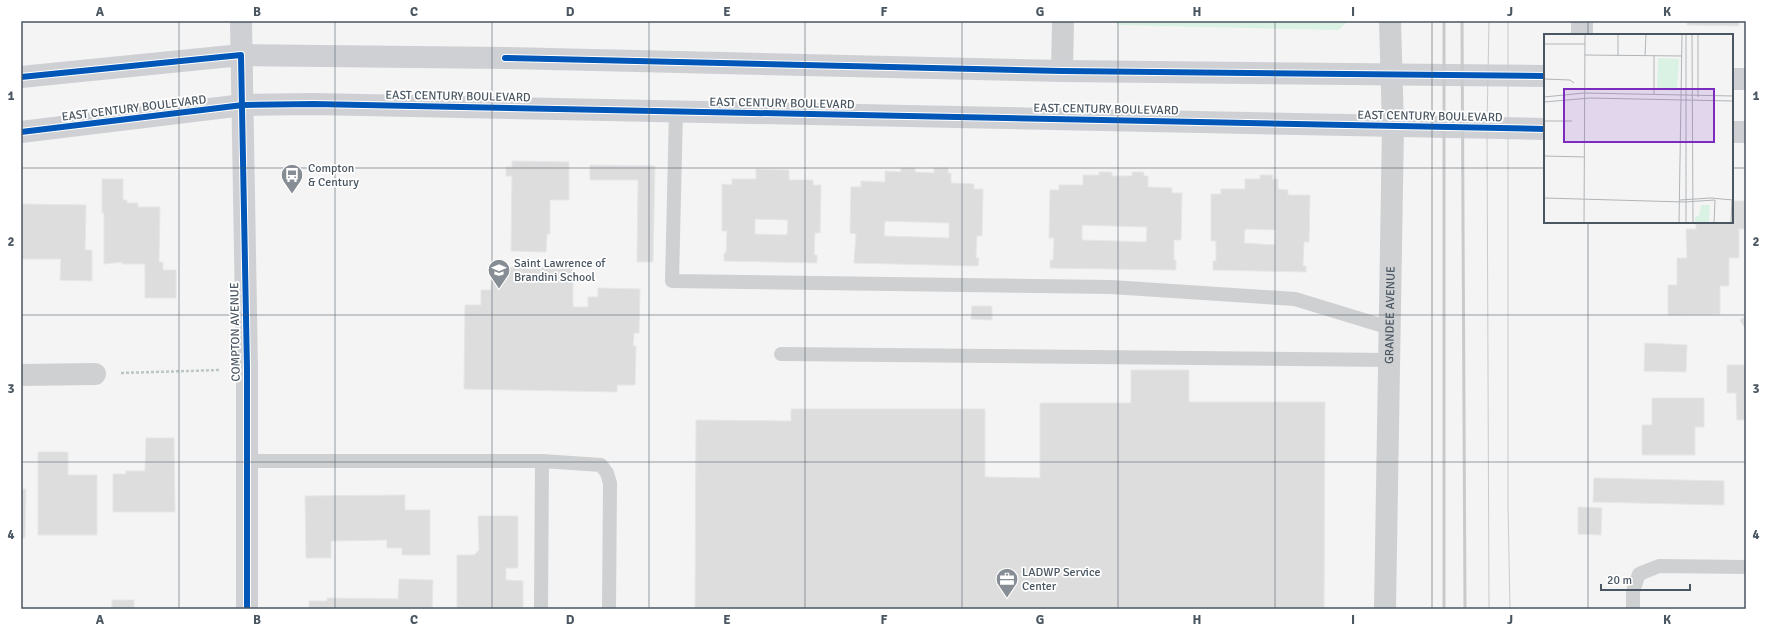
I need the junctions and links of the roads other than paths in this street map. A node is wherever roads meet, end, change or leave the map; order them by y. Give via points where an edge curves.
1 (241, 21) edge
2 (1063, 21) edge
3 (1390, 21) edge
4 (1582, 21) edge
5 (1582, 34) edge
6 (241, 55) junction
7 (1062, 71) junction
8 (1391, 75) junction
9 (1544, 76) edge
10 (21, 77) edge
11 (1733, 79) edge
12 (1746, 79) edge
13 (243, 105) junction
14 (676, 111) junction
15 (1393, 126) junction
16 (1544, 129) edge
17 (21, 132) edge
18 (1733, 132) edge
19 (1746, 132) edge
20 (1390, 328) junction
21 (781, 354) dead end
22 (1389, 360) junction
23 (95, 374) road end
24 (21, 375) edge
25 (247, 461) junction
26 (542, 462) junction
27 (1746, 567) edge
28 (247, 609) edge
29 (541, 609) edge
30 (609, 609) edge
31 (1385, 609) edge
32 (1633, 609) edge

1 - 6 main road, COMPTON AVENUE
2 - 7 street
3 - 8 street, GRANDEE AVENUE
4 - 5 main road
6 - 7 main road via 505,58
6 - 10 main road
6 - 13 main road, COMPTON AVENUE
7 - 8 main road
8 - 9 main road
8 - 15 street, GRANDEE AVENUE
11 - 12 main road
13 - 14 main road, EAST CENTURY BOULEVARD
13 - 17 main road, EAST CENTURY BOULEVARD
13 - 25 main road, COMPTON AVENUE
14 - 15 main road, EAST CENTURY BOULEVARD
14 - 20 lane via 672,281 1157,290 1295,300
15 - 16 main road, EAST CENTURY BOULEVARD
15 - 20 street, GRANDEE AVENUE
18 - 19 main road
20 - 22 street, GRANDEE AVENUE
21 - 22 lane
22 - 31 street, GRANDEE AVENUE
23 - 24 street
25 - 26 lane
25 - 28 main road, COMPTON AVENUE
26 - 29 lane
26 - 30 lane via 602,465 607,473 610,483
27 - 32 lane via 1659,566 1639,574 1633,591

